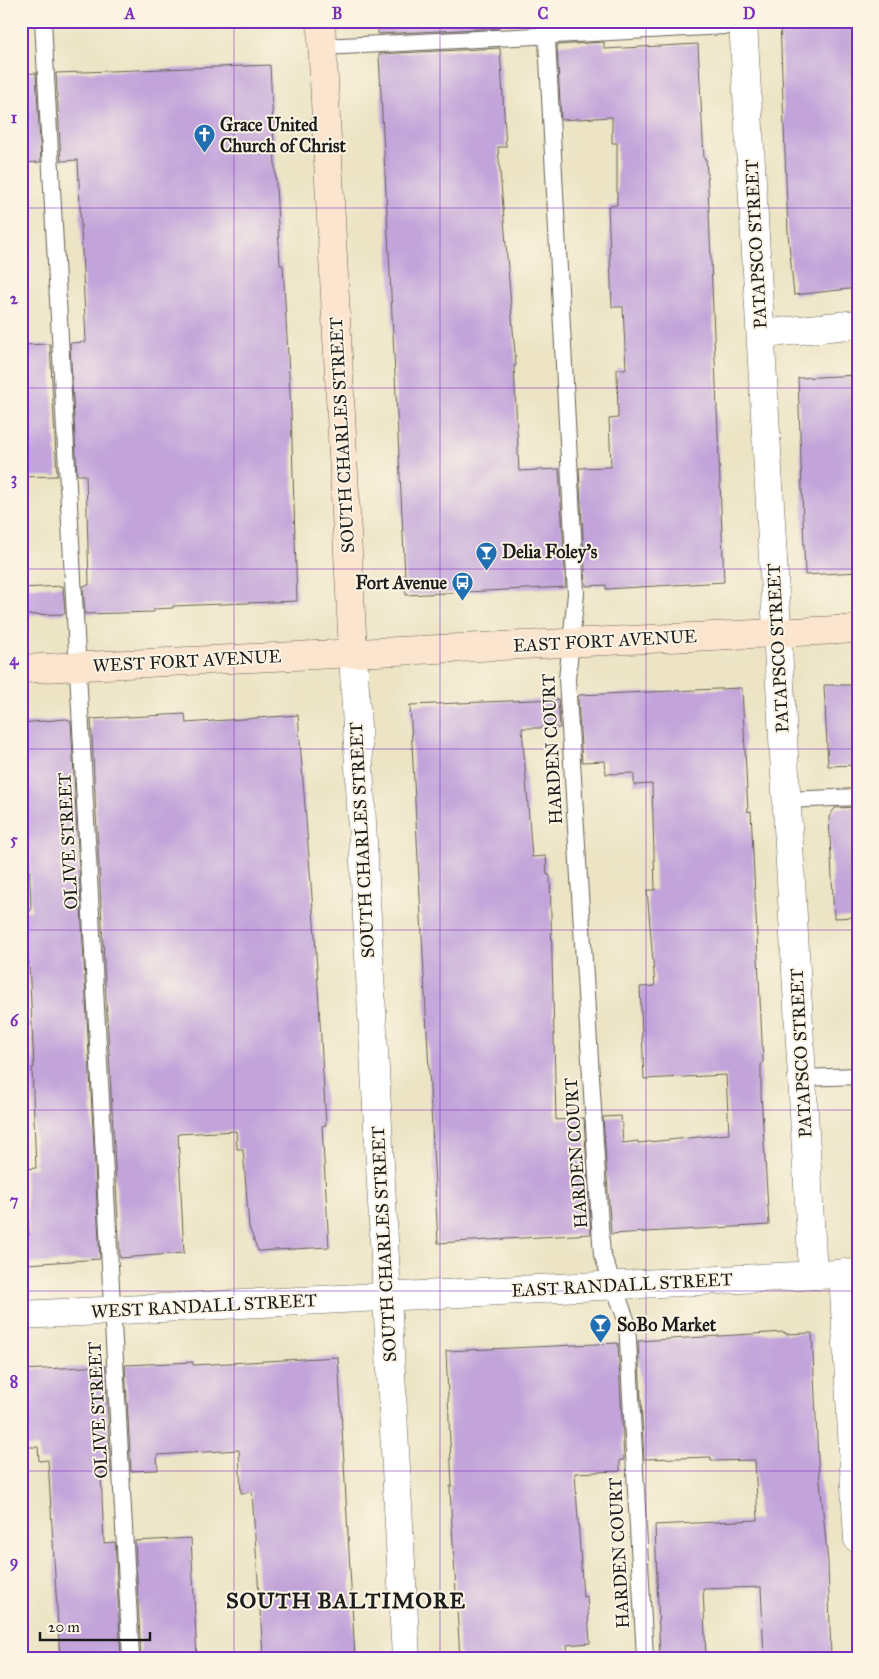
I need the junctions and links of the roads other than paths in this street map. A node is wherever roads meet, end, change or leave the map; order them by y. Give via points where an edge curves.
1 (43, 21) edge
2 (743, 23) edge
3 (546, 29) edge
4 (322, 34) edge
5 (858, 324) edge
6 (761, 334) junction
7 (858, 629) edge
8 (777, 633) junction
9 (571, 642) junction
10 (352, 652) junction
11 (79, 666) junction
12 (21, 670) edge
13 (858, 797) edge
14 (787, 800) junction
15 (858, 1076) edge
16 (802, 1078) junction
17 (851, 1273) edge
18 (813, 1275) junction
19 (614, 1285) junction
20 (387, 1296) junction
21 (113, 1311) junction
22 (21, 1315) edge
23 (858, 1539) edge
24 (131, 1658) edge
25 (406, 1658) edge
26 (645, 1658) edge

1 - 11 lane, OLIVE STREET
2 - 3 lane
2 - 6 street, PATAPSCO STREET
3 - 4 lane
3 - 9 lane, HARDEN COURT via 576,594
4 - 10 street, SOUTH CHARLES STREET
5 - 6 street
6 - 8 street, PATAPSCO STREET
7 - 8 street, EAST FORT AVENUE
8 - 9 street, EAST FORT AVENUE
8 - 14 street, PATAPSCO STREET
9 - 10 street, EAST FORT AVENUE
9 - 19 lane, HARDEN COURT via 566,679 601,1242 602,1254
10 - 11 street, WEST FORT AVENUE
10 - 20 street, SOUTH CHARLES STREET
11 - 12 street, WEST FORT AVENUE
11 - 21 lane, OLIVE STREET
13 - 14 lane
14 - 16 street, PATAPSCO STREET
15 - 16 lane
16 - 18 street, PATAPSCO STREET
17 - 18 street, EAST RANDALL STREET
17 - 23 street
18 - 19 street, EAST RANDALL STREET
19 - 20 street, EAST RANDALL STREET
19 - 26 lane, HARDEN COURT via 627,1322
20 - 21 street, WEST RANDALL STREET
20 - 25 street, SOUTH CHARLES STREET
21 - 22 street, WEST RANDALL STREET
21 - 24 lane, OLIVE STREET

